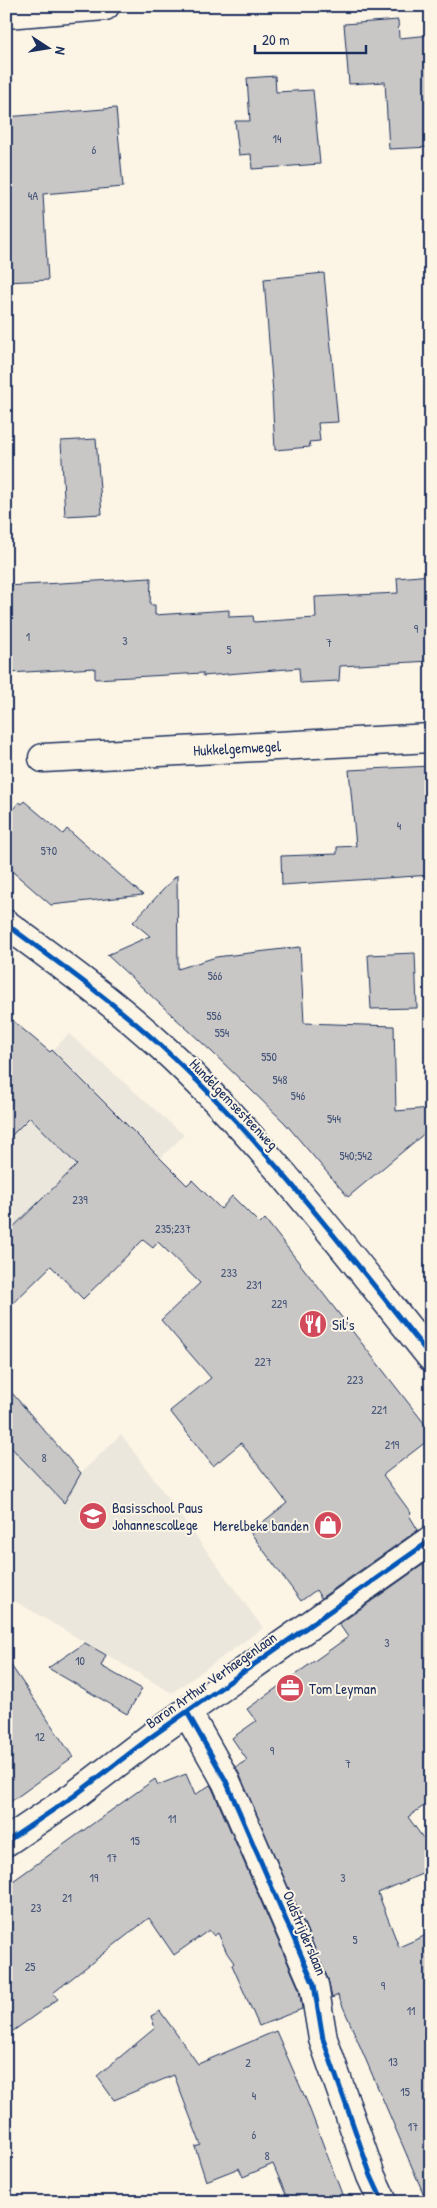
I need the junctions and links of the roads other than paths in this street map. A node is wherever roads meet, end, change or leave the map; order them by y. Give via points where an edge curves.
1 (105, 6) edge
2 (6, 14) edge
3 (431, 738) edge
4 (43, 758) dead end
5 (6, 924) edge
6 (431, 1357) edge
7 (431, 1540) edge
8 (187, 1712) junction
9 (6, 1842) edge
10 (383, 2202) edge

1 - 2 street
3 - 4 street, Hukkelgemwegel
5 - 6 street, Hundelgemsesteenweg via 124,1013 246,1131
7 - 8 street, Baron Arthur Verhaegenlaan
8 - 9 street, Baron Arthur Verhaegenlaan
8 - 10 street, Oudstrijderslaan via 226,1782 314,1985 323,2038

